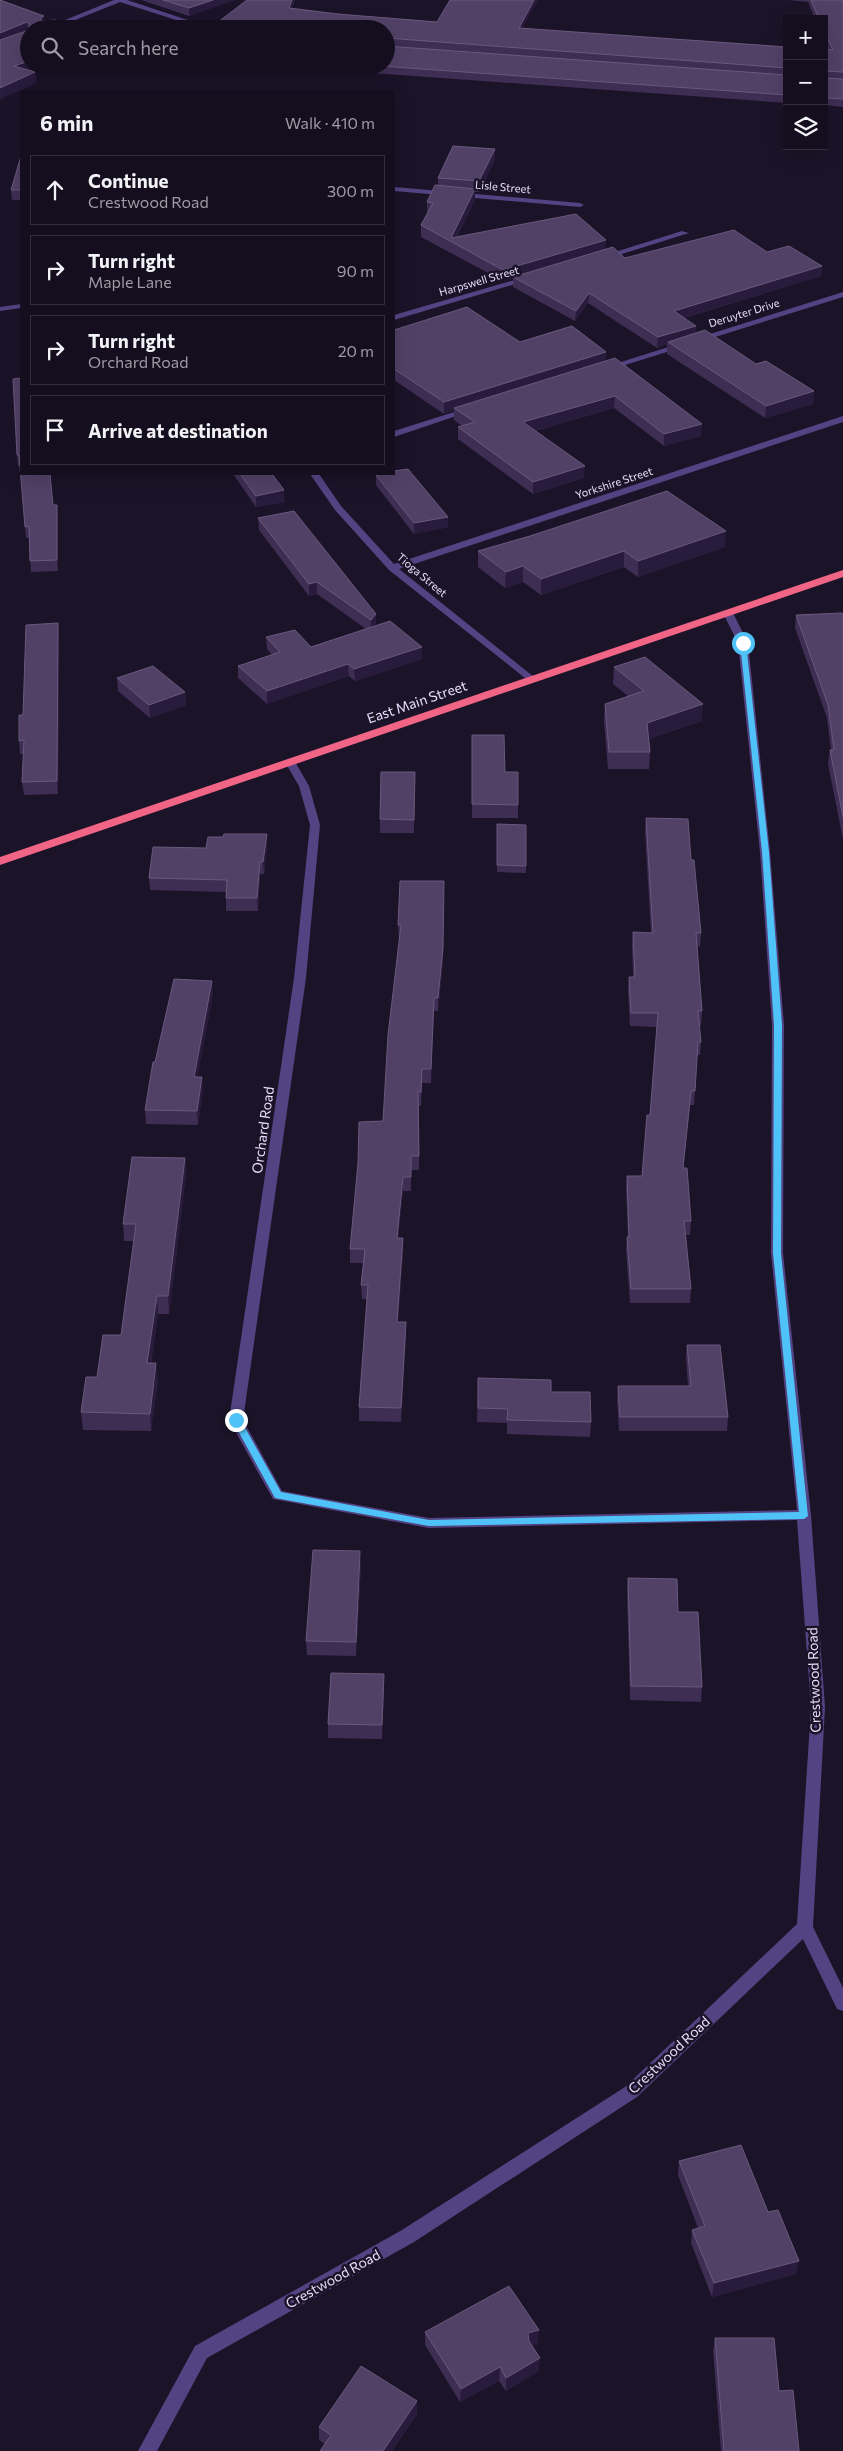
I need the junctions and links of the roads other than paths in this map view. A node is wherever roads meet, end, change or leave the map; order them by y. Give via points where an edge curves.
1 (120, 0) edge
2 (69, 20) edge
3 (183, 20) edge
4 (395, 189) edge
5 (580, 205) dead end
6 (685, 233) dead end
7 (591, 260) edge
8 (535, 277) edge
9 (843, 294) edge
10 (20, 306) edge
11 (0, 309) edge
12 (395, 318) edge
13 (600, 370) edge
14 (479, 408) edge
15 (843, 419) edge
16 (395, 434) edge
17 (316, 475) edge
18 (392, 568) junction
19 (843, 573) edge
20 (728, 613) junction
21 (530, 679) junction
22 (290, 762) junction
23 (0, 861) edge
24 (804, 1516) junction
25 (805, 1927) junction
26 (843, 2004) edge
27 (147, 2451) edge

1 - 2 street
1 - 3 street
4 - 5 street, Lisle Street
6 - 7 street
8 - 12 street, Harpswell Street
9 - 13 street, Deruyter Drive
10 - 11 street
14 - 16 street
15 - 18 street, Yorkshire Street
17 - 18 street, Tioga Street via 338,508
18 - 21 street, Tioga Street
19 - 20 highway, East Main Street
20 - 21 highway, East Main Street
20 - 24 street, Crestwood Road via 743,643 765,852 778,1025 777,1253
21 - 22 highway, East Main Street
22 - 23 highway, East Main Street
22 - 24 street, Orchard Road via 304,786 315,825 300,978 236,1420 278,1495 429,1523
24 - 25 street, Crestwood Road via 818,1707
25 - 26 street
25 - 27 street, Crestwood Road via 631,2092 408,2236 201,2352

